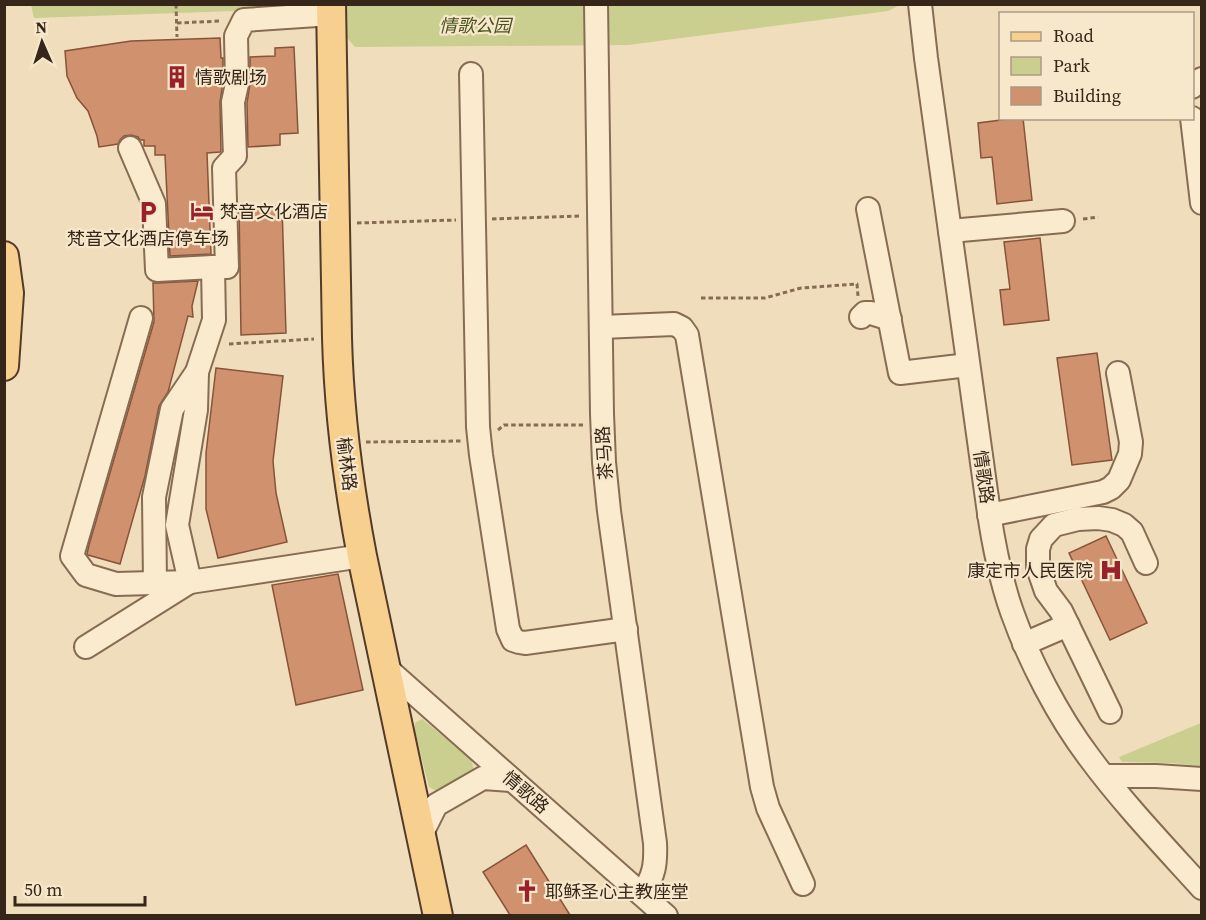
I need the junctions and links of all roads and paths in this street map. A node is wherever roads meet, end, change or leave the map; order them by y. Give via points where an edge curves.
1 (176, 4) edge
2 (596, 4) edge
3 (920, 4) edge
4 (332, 9) edge
5 (244, 20) junction
6 (177, 23) junction
7 (177, 37) dead end
8 (471, 74) dead end
9 (1192, 120) edge
10 (130, 148) dead end
11 (1202, 203) edge
12 (868, 209) dead end
13 (599, 215) junction
14 (512, 218) dead end
15 (434, 220) dead end
16 (1063, 221) dead end
17 (334, 223) junction
18 (950, 231) junction
19 (4, 256) edge
20 (213, 267) junction
21 (847, 285) dead end
22 (701, 298) dead end
23 (861, 317) dead end
24 (141, 318) dead end
25 (890, 319) junction
26 (601, 327) junction
27 (337, 338) junction
28 (229, 344) dead end
29 (968, 365) junction
30 (4, 366) edge
31 (197, 372) junction
32 (1118, 373) dead end
33 (602, 424) junction
34 (504, 425) dead end
35 (443, 440) dead end
36 (344, 442) junction
37 (989, 515) junction
38 (362, 556) junction
39 (1146, 563) dead end
40 (190, 582) junction
41 (155, 583) junction
42 (1068, 625) junction
43 (626, 629) junction
44 (1024, 644) junction
45 (86, 648) dead end
46 (386, 668) junction
47 (1110, 712) dead end
48 (1105, 777) junction
49 (1202, 779) edge
50 (512, 780) junction
51 (421, 835) junction
52 (803, 884) dead end
53 (1202, 888) edge
54 (642, 894) junction
55 (438, 915) edge
56 (666, 915) edge

1 - 6 path
2 - 13 street, 茶马路
3 - 18 street, 情歌路
4 - 5 street
4 - 17 main road, 榆林路
5 - 6 path
5 - 20 street via 236,36 235,156 224,168 227,267
6 - 7 path
8 - 43 street via 479,442 508,629 513,640 525,643
9 - 11 street
10 - 20 street via 154,204 157,270
12 - 25 street
13 - 14 path
13 - 26 street, 茶马路
15 - 17 path
16 - 18 street
17 - 27 main road, 榆林路
18 - 29 street, 情歌路
19 - 30 main road via 9,293
20 - 31 street via 214,320
21 - 22 path via 801,288 765,298
23 - 25 street via 871,313
24 - 41 street via 72,556 86,575 116,584
25 - 29 street via 900,373
26 - 33 street, 茶马路
26 - 52 street via 674,324 687,335 762,787
27 - 28 path
27 - 36 main road, 榆林路
29 - 37 street, 情歌路
31 - 40 street via 196,410 177,525
31 - 41 street via 172,410 154,497
32 - 37 street via 1131,442 1130,454 1112,488
33 - 34 path
33 - 43 street, 茶马路 via 606,487
35 - 36 path
36 - 38 main road, 榆林路
37 - 44 street, 情歌路 via 1001,576
38 - 40 street
38 - 46 main road, 榆林路
39 - 42 street via 1132,532 1112,520 1078,519 1054,525 1041,539 1038,568 1046,591
40 - 41 street
40 - 45 street
42 - 44 street
42 - 47 street
43 - 54 street, 茶马路 via 656,857 654,871
44 - 48 street, 情歌路 via 1070,729
46 - 50 street, 情歌路
46 - 51 main road, 榆林路
48 - 49 street
48 - 53 street, 情歌路
50 - 51 street via 483,778 436,805
50 - 54 street, 情歌路
51 - 55 main road, 榆林路
54 - 56 street, 情歌路

